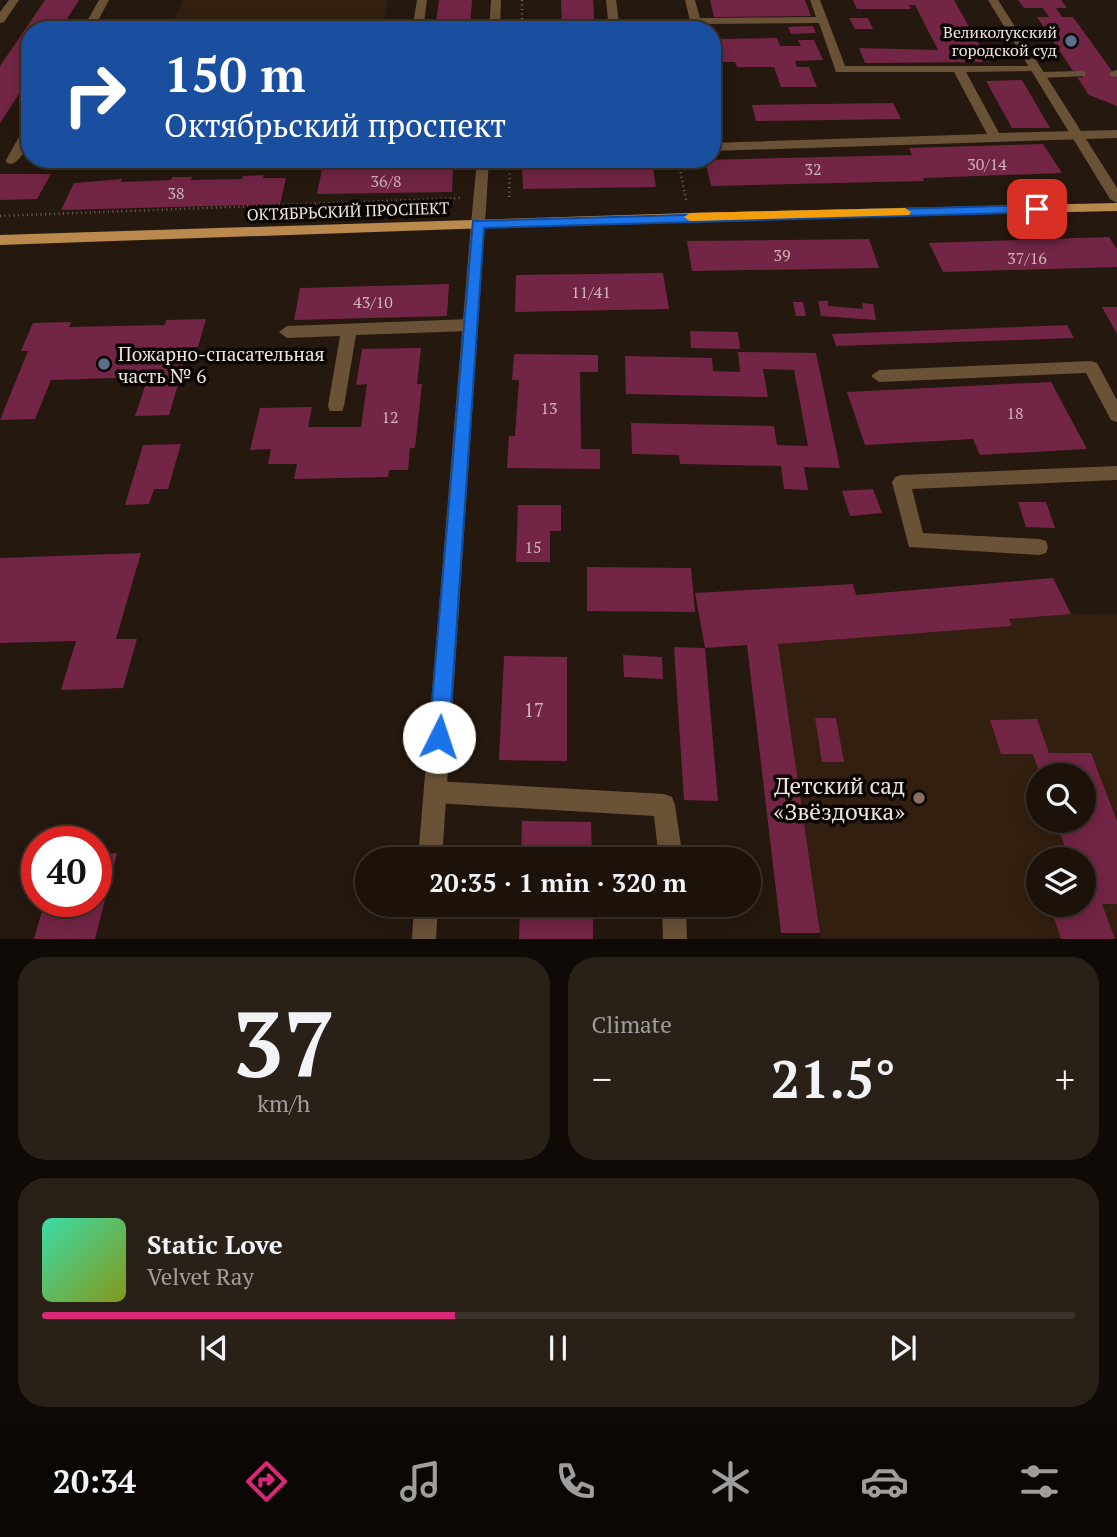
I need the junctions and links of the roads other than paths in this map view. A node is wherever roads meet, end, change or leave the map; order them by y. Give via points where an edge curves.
1 (14, 0) edge
2 (104, 0) edge
3 (422, 0) edge
4 (496, 0) edge
5 (611, 0) edge
6 (690, 0) edge
7 (816, 0) edge
8 (993, 0) edge
9 (0, 20) edge
10 (822, 20) junction
11 (92, 21) edge
12 (418, 21) edge
13 (495, 21) edge
14 (614, 21) edge
15 (958, 69) junction
16 (1038, 71) junction
17 (1081, 74) dead end
18 (1117, 134) edge
19 (1077, 135) junction
20 (995, 137) junction
21 (21, 140) edge
22 (721, 147) edge
23 (6, 160) edge
24 (482, 168) edge
25 (1117, 199) edge
26 (1117, 207) edge
27 (478, 224) junction
28 (0, 240) edge
29 (470, 325) junction
30 (349, 330) junction
31 (286, 332) dead end
32 (879, 376) dead end
33 (336, 406) dead end
34 (1117, 415) edge
35 (1117, 472) edge
36 (1039, 547) dead end
37 (435, 792) junction
38 (431, 847) edge
39 (669, 847) edge
40 (425, 917) edge
41 (674, 917) edge
42 (424, 939) edge
43 (675, 939) edge

1 - 9 street
2 - 11 street
3 - 12 street
4 - 13 street
5 - 14 street
6 - 10 street via 695,21
7 - 10 street
8 - 16 street
10 - 15 street via 840,70
15 - 16 street
15 - 20 street
16 - 17 street
16 - 19 street
18 - 19 street
19 - 20 street
19 - 25 street
20 - 22 street
21 - 23 street
24 - 27 street
26 - 27 main road, ОКТЯБРЬСКИЙ ПРОСПЕКТ
27 - 28 main road, ОКТЯБРЬСКИЙ ПРОСПЕКТ
27 - 29 street
29 - 30 street
29 - 37 street
30 - 31 street
30 - 33 street
32 - 34 street via 1091,367
35 - 36 street via 901,482 916,541
37 - 38 street
37 - 39 street via 664,805
40 - 42 street
41 - 43 street

